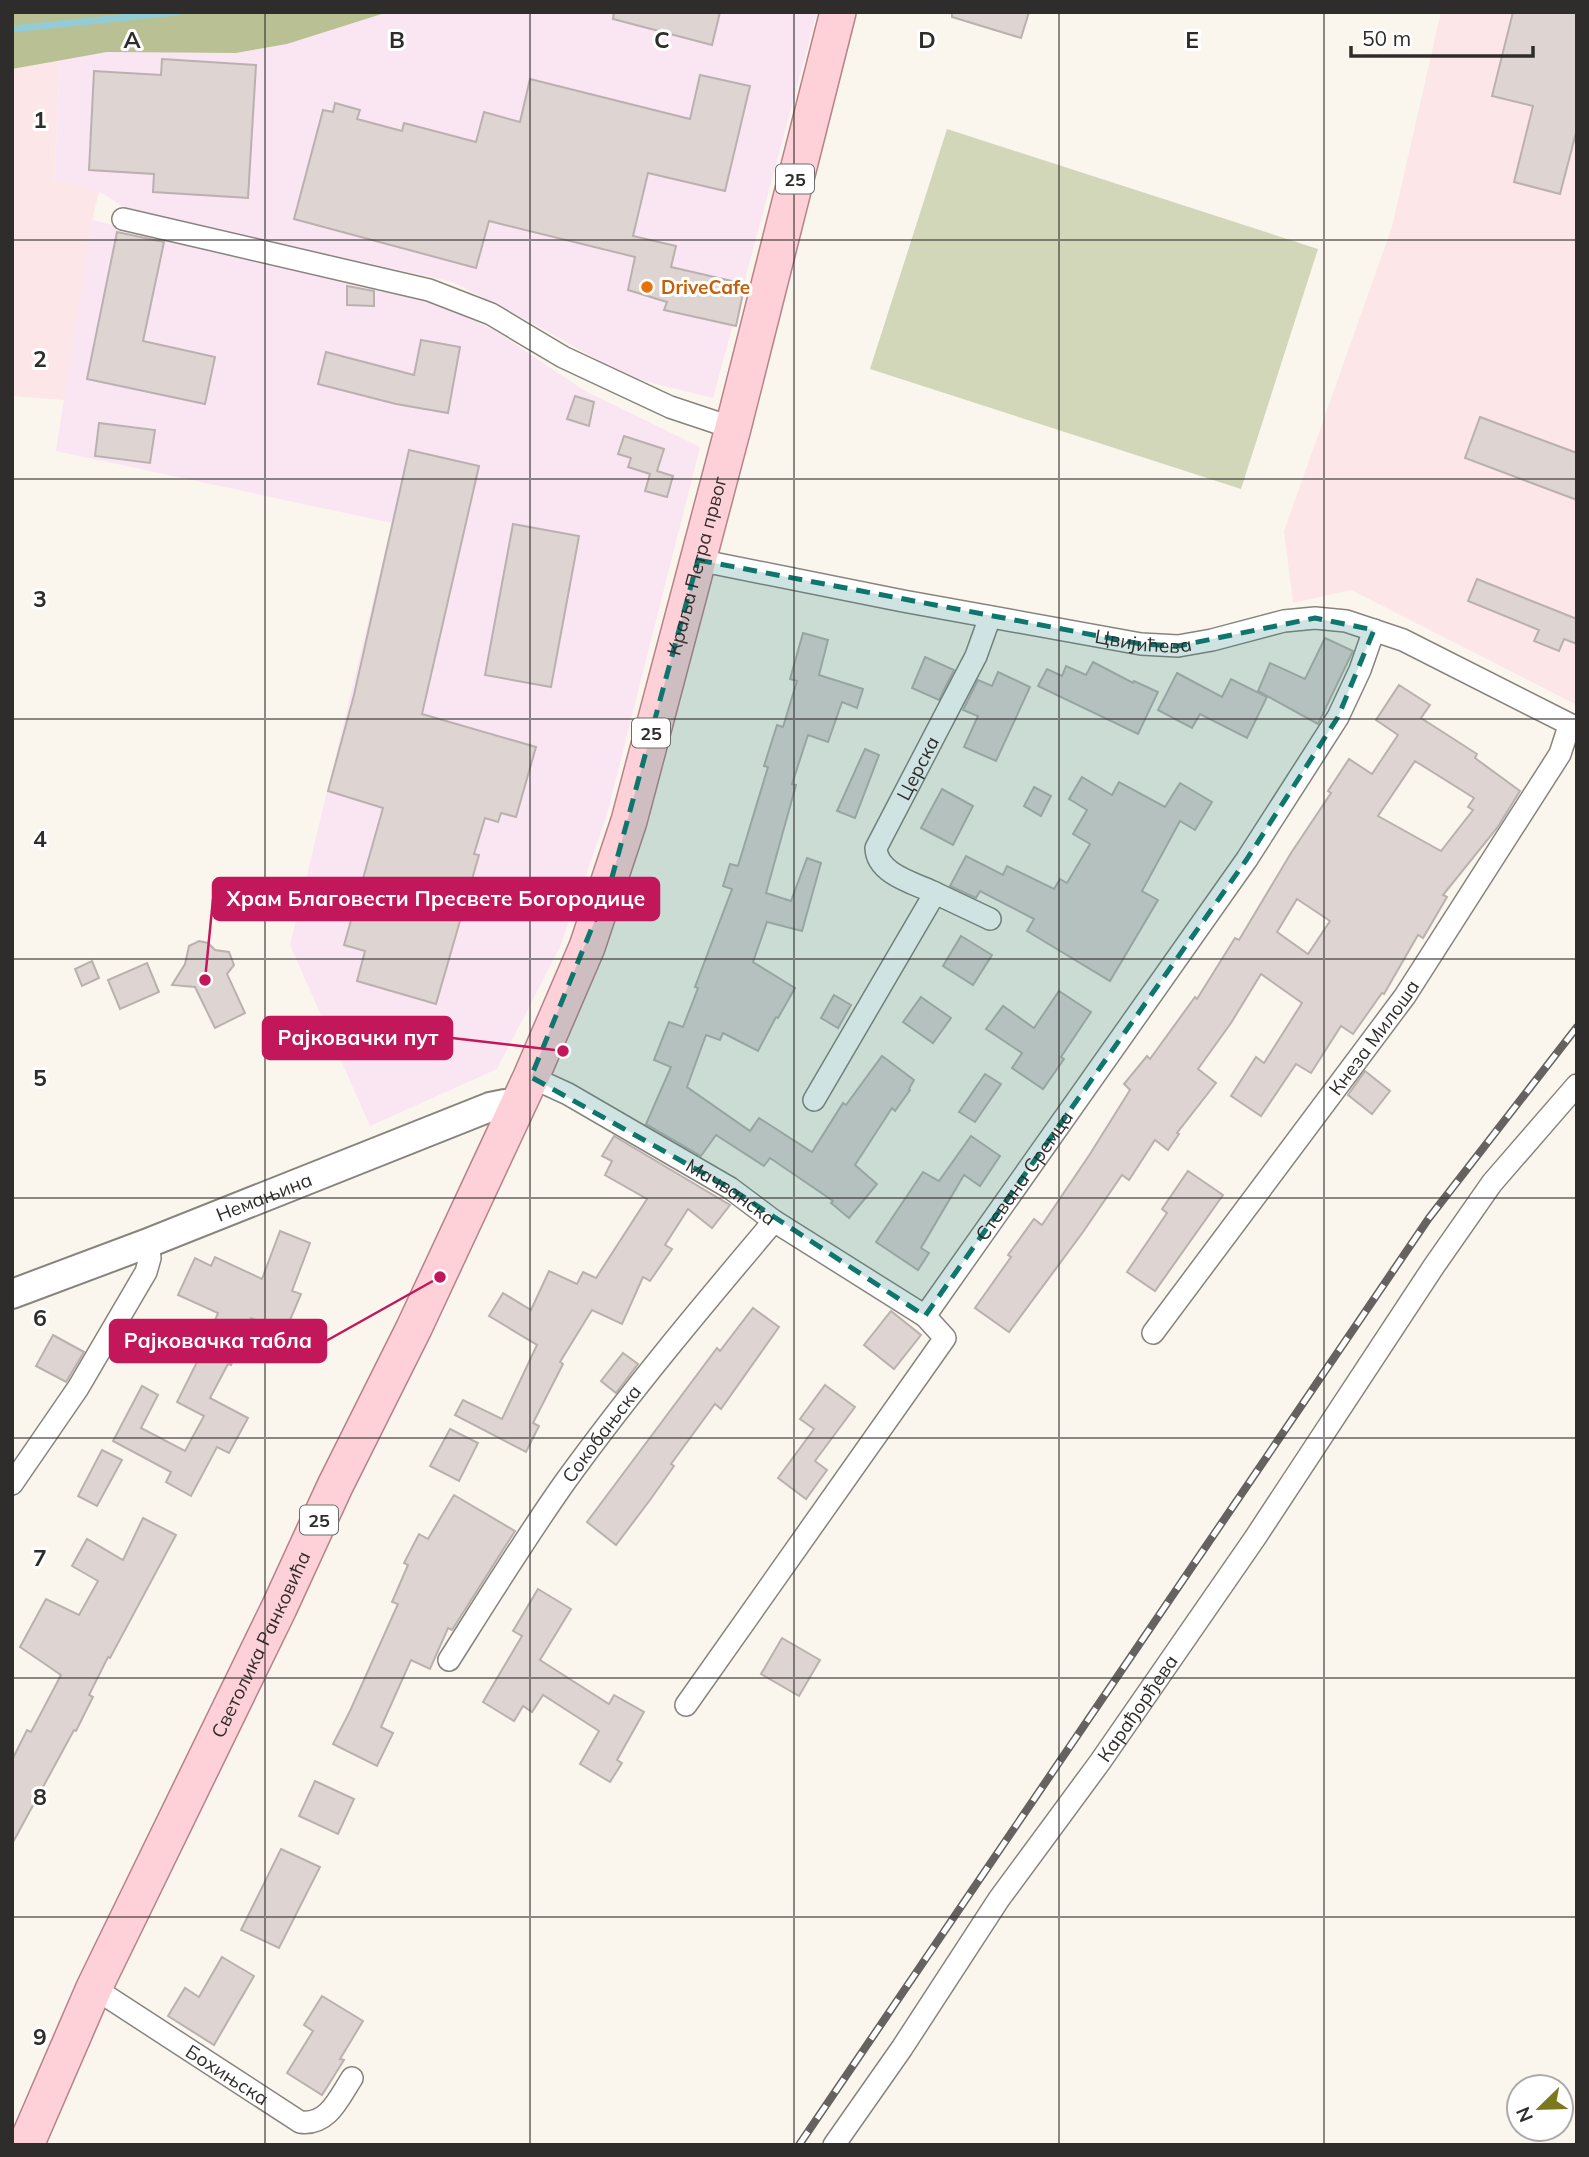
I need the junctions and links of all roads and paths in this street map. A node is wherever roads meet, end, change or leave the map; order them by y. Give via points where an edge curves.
1 (838, 12) edge
2 (123, 219) dead end
3 (733, 428) junction
4 (698, 560) junction
5 (990, 617) junction
6 (1374, 630) junction
7 (1573, 727) edge
8 (935, 893) junction
9 (990, 919) dead end
10 (1577, 1086) edge
11 (524, 1092) junction
12 (814, 1100) dead end
13 (774, 1221) junction
14 (148, 1243) junction
15 (12, 1294) edge
16 (925, 1315) junction
17 (1153, 1333) dead end
18 (12, 1484) edge
19 (449, 1660) dead end
20 (686, 1705) dead end
21 (94, 1988) junction
22 (352, 2078) dead end
23 (26, 2145) edge
24 (834, 2145) edge

1 - 3 main road, Краља Петра првог / 25
2 - 3 street via 429,290 491,314 563,357 658,402
3 - 4 main road, Краља Петра првог / 25
4 - 5 street, Цвијићева
4 - 11 main road, Краља Петра првог / 25 via 608,891
5 - 6 street, Цвијићева via 1141,644 1178,646 1314,618
5 - 8 street, Церска via 976,656 876,848 884,868
6 - 7 street, Цвијићева via 1403,640
6 - 16 street, Стевана Сремца via 1338,717 1247,859
7 - 17 street, Кнеза Милоша via 1405,996
8 - 9 street, Церска
8 - 12 street
10 - 24 street, Карађорђева via 1492,1183 1255,1538 999,1899
11 - 13 street, Мачванска via 568,1094 730,1188
11 - 14 street, Немањина via 505,1104
11 - 21 main road, Светолика Ранковића / 25
13 - 16 street, Мачванска
13 - 19 street, Сокобањска via 566,1481
14 - 15 street, Немањина
14 - 18 street via 146,1272 78,1388
16 - 20 street via 945,1338
21 - 22 street, Бохињска via 300,2122 324,2118
21 - 23 main road, Светолика Ранковића / 25

